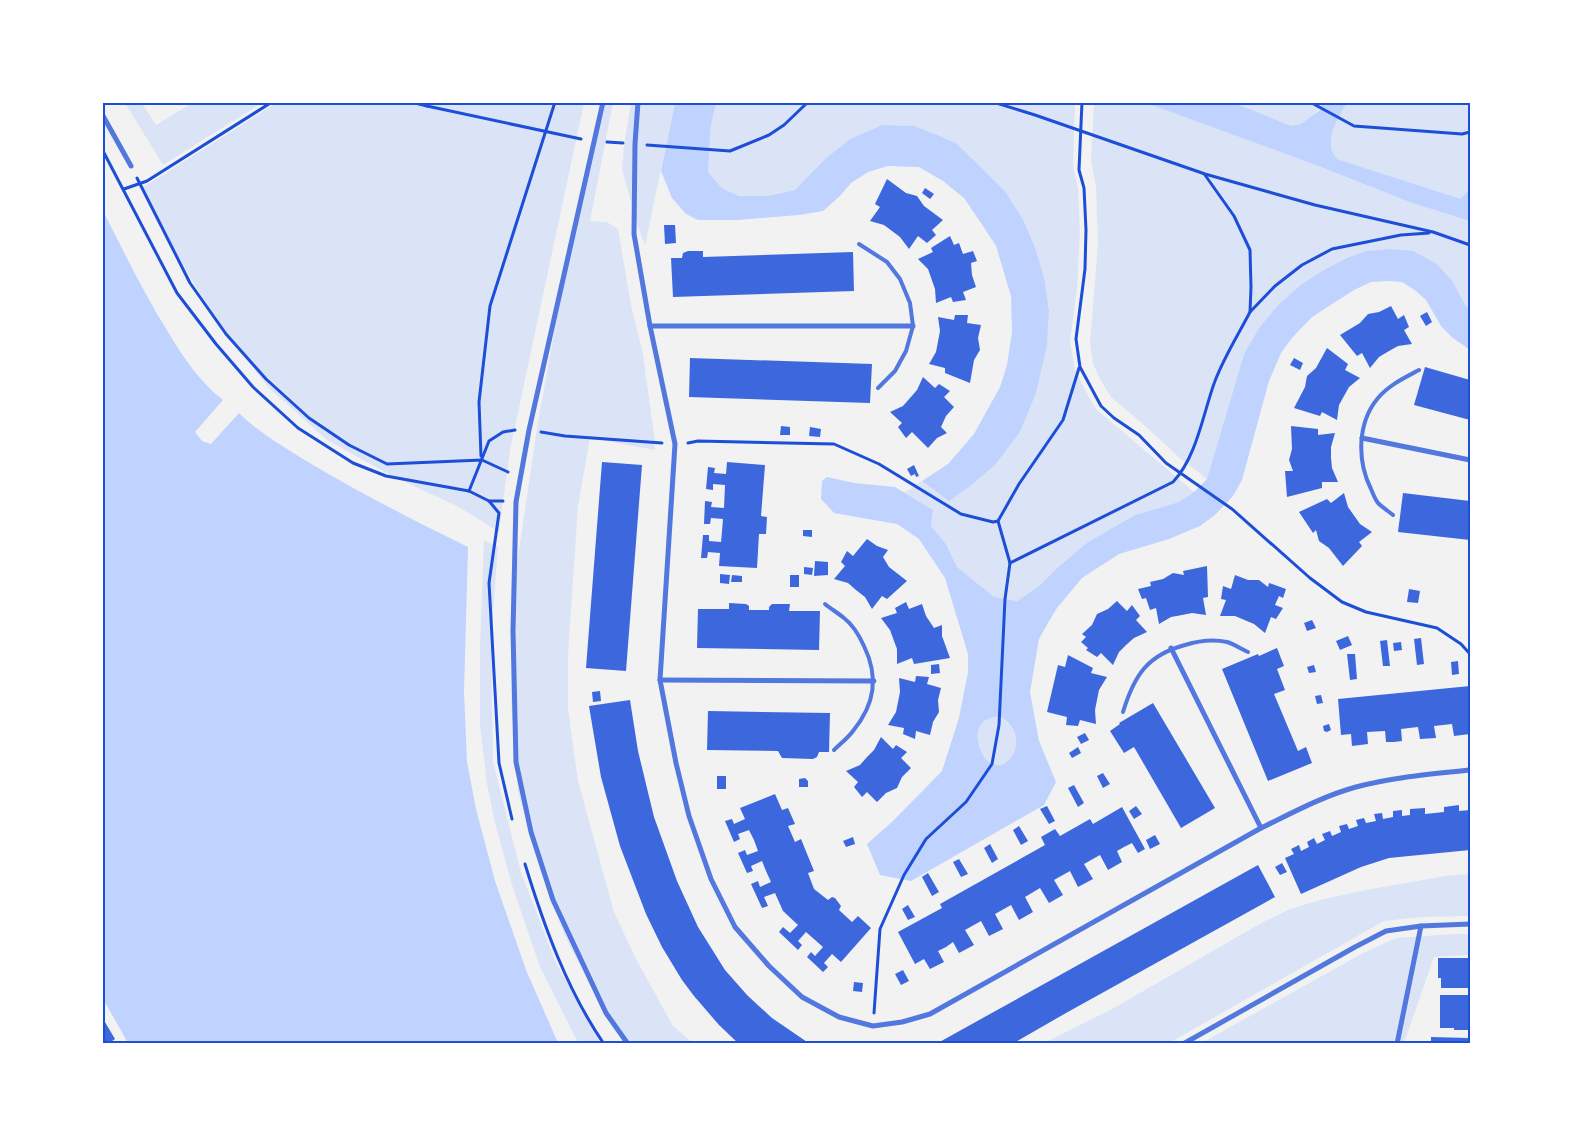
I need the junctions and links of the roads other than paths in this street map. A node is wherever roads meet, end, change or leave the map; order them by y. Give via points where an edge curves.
1 (602, 102) edge
2 (638, 102) edge
3 (102, 114) edge
4 (131, 166) road end
5 (859, 244) dead end
6 (650, 326) junction
7 (913, 326) junction
8 (1419, 370) dead end
9 (878, 388) dead end
10 (1362, 438) junction
11 (1470, 460) edge
12 (1393, 515) dead end
13 (825, 604) dead end
14 (1171, 648) junction
15 (1248, 652) dead end
16 (660, 680) junction
17 (874, 681) junction
18 (1123, 712) dead end
19 (834, 750) dead end
20 (1470, 770) edge
21 (1261, 828) junction
22 (1470, 924) edge
23 (1421, 926) junction
24 (628, 1044) edge
25 (1183, 1044) edge
26 (1397, 1044) edge

1 - 24 street via 516,502 513,631 516,762 531,832 553,900 606,1013
2 - 6 street via 634,234
3 - 4 street
5 - 7 lane via 887,262 900,279 910,303
6 - 7 street
6 - 16 street via 675,444
7 - 9 lane via 906,351 895,371
8 - 10 lane via 1396,382 1378,398 1365,419
10 - 11 street
10 - 12 lane via 1361,460 1366,480 1377,502
13 - 17 lane via 845,618 858,633 870,658
14 - 15 lane via 1200,640 1227,642
14 - 18 lane via 1153,658 1140,672 1129,691
14 - 21 street
16 - 17 street
16 - 21 street via 689,816 711,879 736,926 769,966 802,997 839,1017 873,1026 930,1014
17 - 19 lane via 868,708 853,732
20 - 21 street via 1356,787
22 - 23 street
23 - 25 street via 1386,931 1355,946
23 - 26 street

